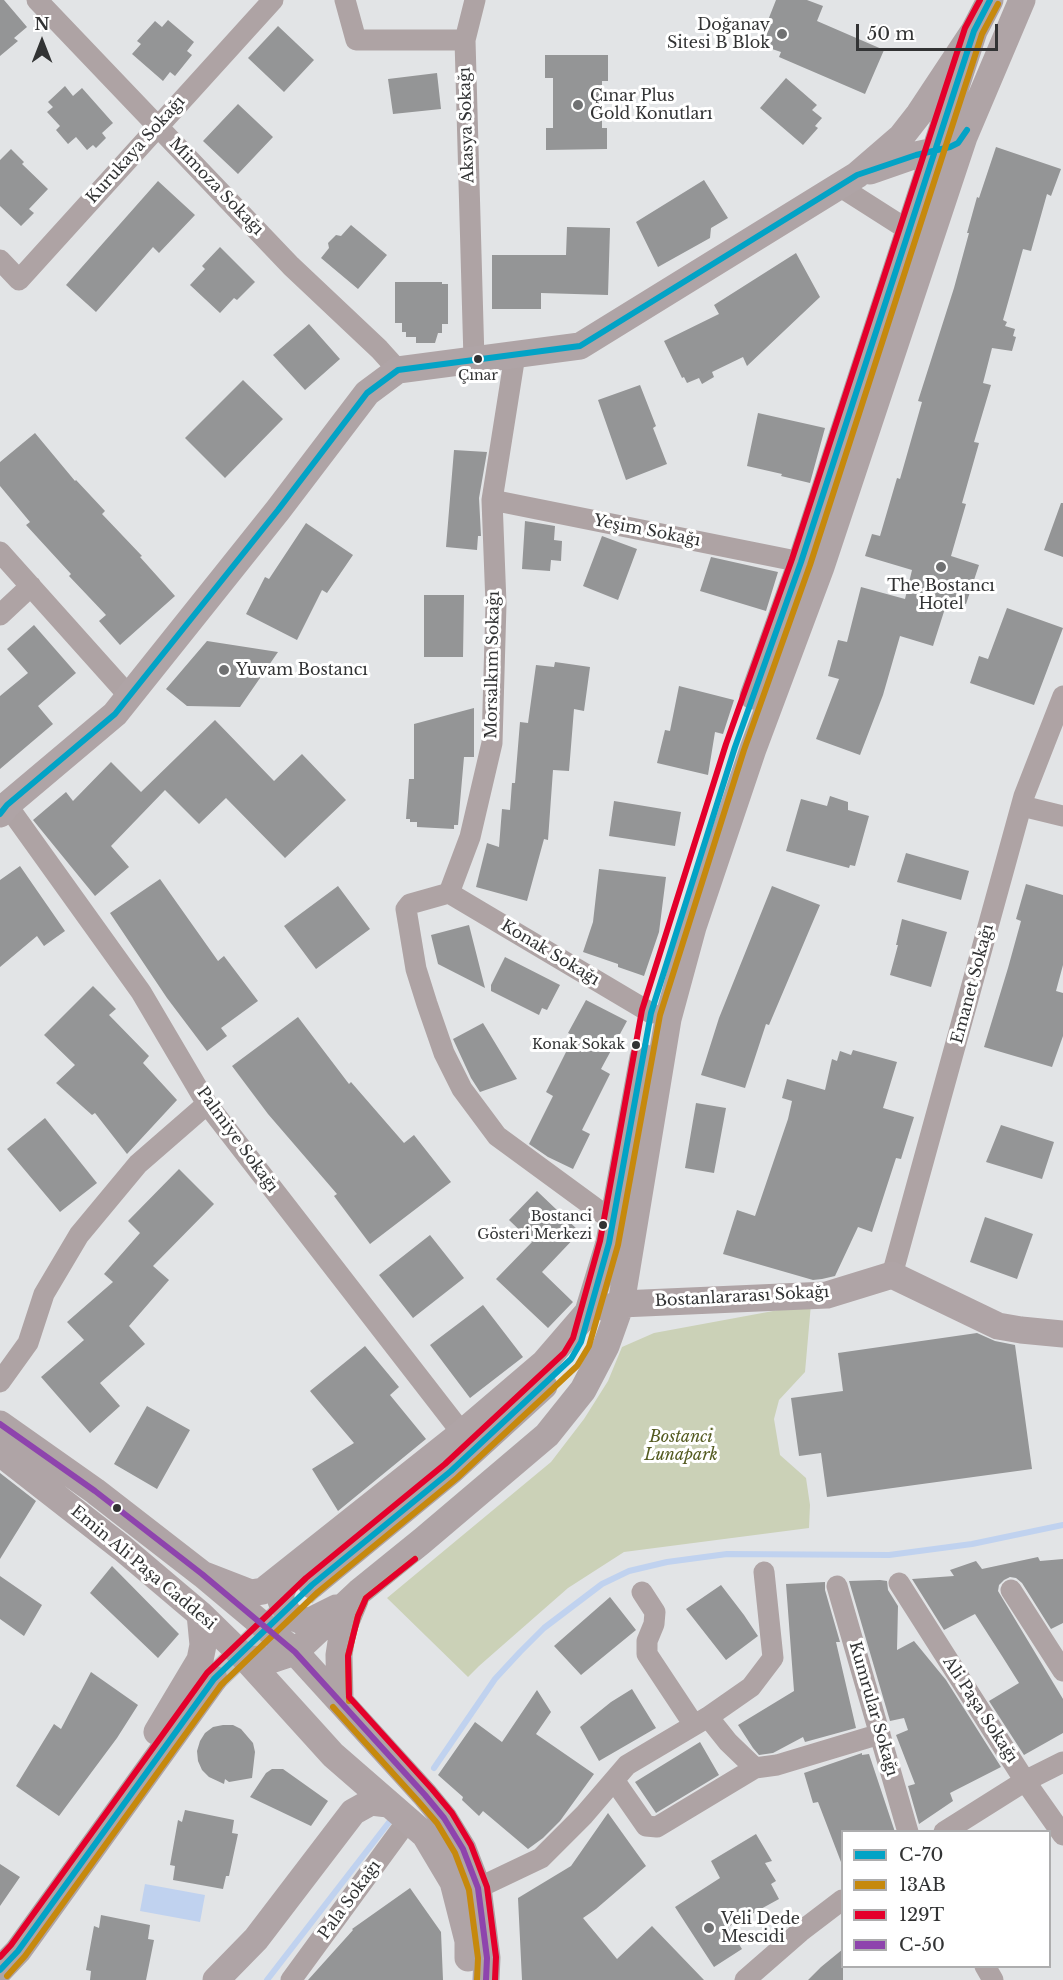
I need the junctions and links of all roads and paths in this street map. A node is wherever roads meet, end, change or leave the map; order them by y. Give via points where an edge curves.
1 (37, 0) edge
2 (273, 0) edge
3 (345, 0) edge
4 (475, 0) edge
5 (990, 0) edge
6 (1022, 0) edge
7 (974, 31) junction
8 (465, 40) junction
9 (158, 126) junction
10 (964, 137) junction
11 (936, 149) junction
12 (848, 181) junction
13 (908, 230) junction
14 (0, 260) edge
15 (515, 355) junction
16 (474, 360) junction
17 (398, 370) junction
18 (492, 500) junction
19 (0, 552) edge
20 (801, 562) junction
21 (31, 586) junction
22 (0, 615) edge
23 (129, 696) junction
24 (1063, 696) edge
25 (1022, 806) junction
26 (4, 809) edge
27 (1063, 816) edge
28 (449, 893) junction
29 (651, 1013) junction
30 (207, 1104) junction
31 (613, 1221) junction
32 (892, 1275) junction
33 (621, 1304) junction
34 (588, 1312) junction
35 (1063, 1334) edge
36 (0, 1382) edge
37 (0, 1424) edge
38 (462, 1433) junction
39 (0, 1453) edge
40 (764, 1572) dead end
41 (202, 1574) junction
42 (302, 1577) junction
43 (899, 1583) dead end
44 (837, 1586) dead end
45 (1011, 1590) dead end
46 (359, 1592) junction
47 (642, 1592) dead end
48 (200, 1614) junction
49 (295, 1652) junction
50 (246, 1659) junction
51 (1063, 1671) edge
52 (214, 1679) tunnel mouth
53 (340, 1701) junction
54 (701, 1721) junction
55 (880, 1734) junction
56 (1063, 1761) edge
57 (755, 1768) junction
58 (614, 1780) junction
59 (1025, 1781) junction
60 (120, 1811) junction
61 (398, 1812) junction
62 (907, 1830) edge
63 (947, 1830) edge
64 (1063, 1834) edge
65 (478, 1888) junction
66 (841, 1901) edge
67 (6, 1957) edge
68 (216, 1980) edge
69 (291, 1980) edge
70 (469, 1980) edge
71 (486, 1980) edge
72 (745, 1980) edge

1 - 9 street, Mimoza Sokağı
2 - 9 street, Kurukaya Sokağı
3 - 8 street via 356,40
4 - 8 street, Akasya Sokağı
5 - 7 main road
6 - 10 main road
7 - 11 main road
7 - 12 main road via 901,137
8 - 16 street, Akasya Sokağı
9 - 14 street, Kurukaya Sokağı via 19,280
9 - 17 street, Mimoza Sokağı via 291,266
10 - 11 main road via 950,147
10 - 33 main road via 821,567 693,927 668,1019
11 - 12 main road
11 - 13 main road
12 - 13 street
12 - 15 main road via 580,346
13 - 20 main road
15 - 16 main road
15 - 18 street, Morsalkım Sokağı
16 - 17 main road
17 - 23 main road via 367,393
18 - 20 street, Yeşim Sokağı
18 - 28 street, Morsalkım Sokağı via 492,743 471,837
19 - 21 street
20 - 29 main road via 735,747
21 - 22 street
21 - 23 street
23 - 26 main road via 115,714
24 - 25 street, Emanet Sokağı
25 - 27 street
25 - 32 street, Emanet Sokağı
26 - 30 street, Palmiye Sokağı via 141,992
28 - 29 street, Konak Sokağı
28 - 31 street via 410,904 406,909 416,969 444,1053 462,1089 497,1136
29 - 31 main road
30 - 36 street via 138,1164 79,1236 44,1294 28,1343
30 - 38 street, Palmiye Sokağı
31 - 34 main road via 602,1273
32 - 33 main road, Bostanlararası Sokağı via 827,1294
32 - 35 main road via 998,1326
33 - 34 main road, Bostanlararası Sokağı
33 - 46 main road via 606,1346 583,1390 547,1436
34 - 38 main road via 544,1363
34 - 42 main road via 581,1342 556,1374 451,1471
37 - 41 main road, Emin Ali Paşa Caddesi
38 - 42 main road
39 - 48 main road, Emin Ali Paşa Caddesi
40 - 54 street via 772,1658 751,1687
41 - 42 main road via 251,1593
41 - 49 main road, Emin Ali Paşa Caddesi
42 - 46 main road via 281,1593 289,1615 299,1620 323,1616
43 - 59 street, Ali Paşa Sokağı
44 - 55 street, Kumrular Sokağı
45 - 51 street
46 - 49 main road
46 - 53 main road via 343,1629
47 - 54 street via 655,1612 647,1654
48 - 50 main road, Emin Ali Paşa Caddesi
48 - 60 main road via 200,1660 149,1745
49 - 50 main road via 271,1660
49 - 53 main road, Emin Ali Paşa Caddesi
50 - 61 main road, Emin Ali Paşa Caddesi via 333,1755
52 - 60 main road
53 - 65 main road, Emin Ali Paşa Caddesi via 444,1818 463,1849
54 - 57 street
54 - 58 street via 627,1765
55 - 57 street
55 - 62 street, Kumrular Sokağı
56 - 59 street
57 - 58 street via 657,1827 646,1826
58 - 65 street via 541,1858
59 - 63 street
59 - 64 street, Ali Paşa Sokağı
60 - 67 main road
61 - 68 main road via 371,1802 353,1812 256,1939
61 - 69 street, Pala Sokağı
61 - 70 main road, Emin Ali Paşa Caddesi via 424,1835 453,1882 468,1941
65 - 71 main road, Emin Ali Paşa Caddesi
66 - 72 street

